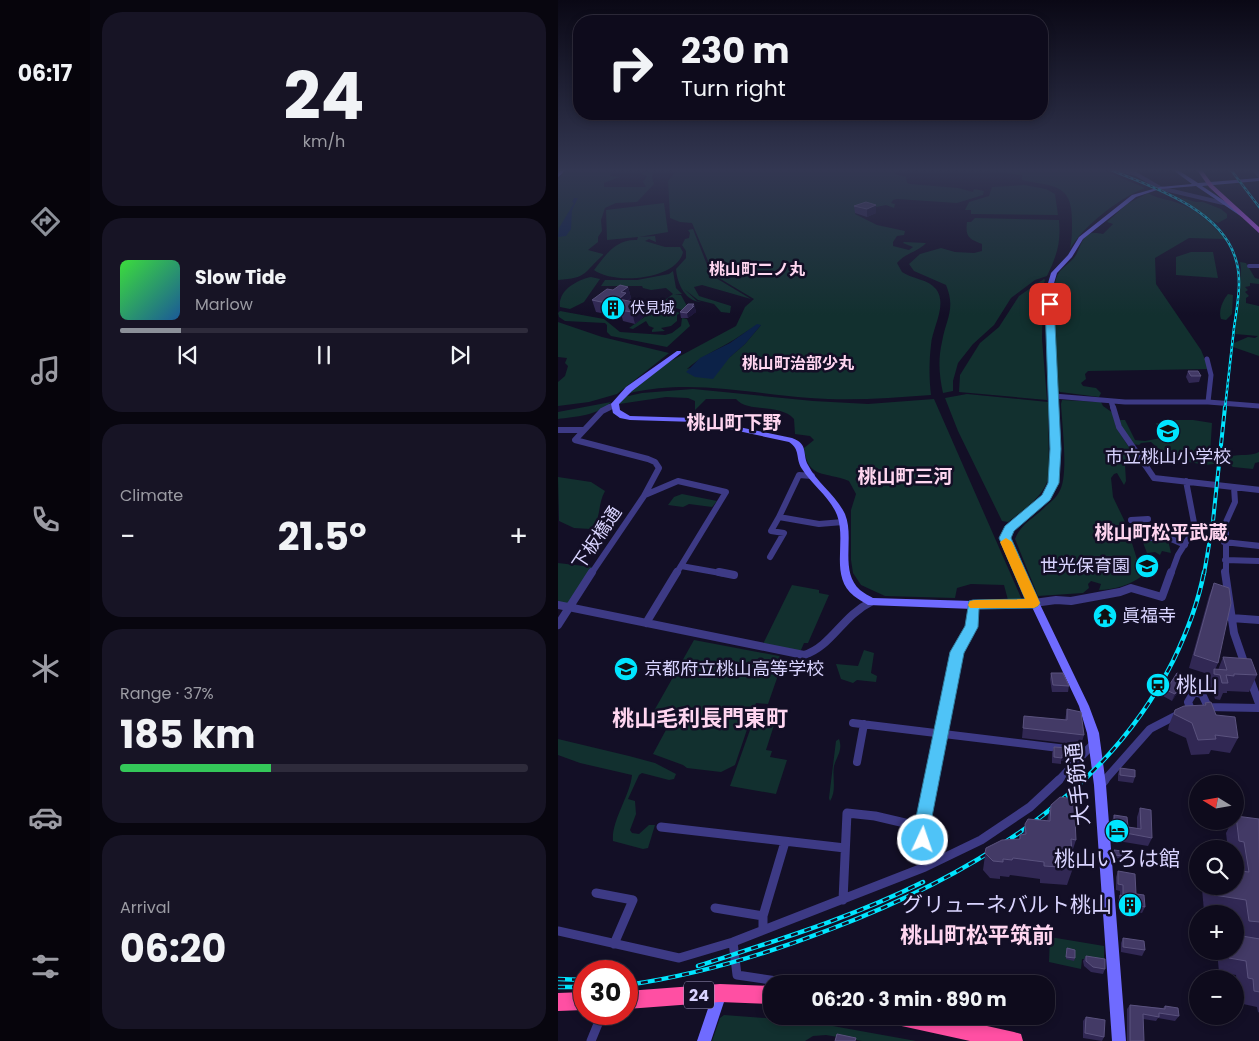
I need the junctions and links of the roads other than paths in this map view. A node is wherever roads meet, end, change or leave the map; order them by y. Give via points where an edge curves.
1 (1105, 219) edge
2 (1246, 219) edge
3 (1260, 232) edge
4 (1249, 266) dead end
5 (1260, 266) edge
6 (678, 352) dead end
7 (1207, 359) dead end
8 (1054, 396) junction
9 (1111, 401) junction
10 (1210, 402) junction
11 (615, 404) junction
12 (1260, 406) edge
13 (584, 430) junction
14 (558, 431) edge
15 (812, 476) junction
16 (1186, 481) junction
17 (1234, 487) junction
18 (1260, 490) edge
19 (644, 496) junction
20 (778, 517) junction
21 (1148, 519) dead end
22 (843, 522) junction
23 (1224, 542) junction
24 (1186, 544) junction
25 (1260, 546) edge
26 (770, 557) dead end
27 (1225, 560) junction
28 (1260, 561) edge
29 (681, 566) junction
30 (734, 575) dead end
31 (871, 602) junction
32 (1034, 603) junction
33 (973, 605) junction
34 (558, 606) edge
35 (569, 608) junction
36 (1232, 618) junction
37 (1260, 620) edge
38 (646, 623) junction
39 (558, 625) edge
40 (1208, 707) junction
41 (1260, 707) edge
42 (1191, 710) junction
43 (853, 723) dead end
44 (864, 724) junction
45 (941, 733) junction
46 (1095, 742) junction
47 (1082, 756) junction
48 (857, 762) dead end
49 (1100, 786) junction
50 (661, 827) dead end
51 (922, 827) junction
52 (784, 842) junction
53 (845, 848) junction
54 (925, 867) junction
55 (596, 893) dead end
56 (843, 900) junction
57 (715, 908) dead end
58 (763, 916) junction
59 (763, 930) junction
60 (558, 931) edge
61 (614, 944) junction
62 (733, 944) junction
63 (763, 979) edge
64 (720, 993) junction
65 (763, 995) edge
66 (638, 999) edge
67 (573, 1001) edge
68 (558, 1002) edge
69 (598, 1025) edge
70 (939, 1025) edge
71 (591, 1041) edge
72 (704, 1041) edge
73 (1014, 1041) edge
74 (1119, 1041) edge

1 - 8 street via 1081,238 1053,274 1049,290
2 - 3 main road
4 - 5 street
6 - 11 street
7 - 10 street via 1211,375
8 - 9 street
8 - 32 street, 大手筋通 via 1056,458 1052,488 1039,506 1008,530 1006,542
9 - 10 street
9 - 16 street via 1119,427 1154,478
10 - 12 street
11 - 13 street via 602,411
11 - 15 street via 616,411 626,417 691,420 792,440 799,445 803,453 802,464
13 - 14 street
13 - 19 street, 下板橋通 via 575,440 655,462 659,468
15 - 20 street via 799,475
15 - 22 street via 840,513
16 - 17 street
16 - 24 street via 1195,528
17 - 18 street
17 - 23 street via 1235,502 1226,522
19 - 29 street via 678,481 726,492
19 - 35 street, 下板橋通
20 - 22 street via 819,524
20 - 26 street via 771,531 784,533
21 - 24 street via 1135,520 1145,538 1169,538
22 - 31 street via 844,576 853,591
23 - 25 street
23 - 27 street
24 - 32 street via 1178,555 1162,597 1132,588 1071,601
27 - 28 street
27 - 36 street
29 - 30 street
29 - 38 street
31 - 33 street
31 - 38 street via 849,614 820,649 804,655
32 - 33 street
32 - 46 street, 大手筋通 via 1084,706
33 - 45 street via 972,627 957,652
34 - 35 street
35 - 38 street
35 - 39 street, 下板橋通
36 - 37 street
36 - 41 street via 1234,633
40 - 41 street
40 - 42 street
40 - 42 street via 1202,694 1194,692 1188,702
42 - 49 street via 1150,729
43 - 44 street
44 - 45 street
44 - 48 street
45 - 47 street via 1075,750
45 - 51 street
46 - 47 street
46 - 49 street, 大手筋通
47 - 54 street via 1030,807 1004,827
49 - 74 street, 大手筋通
50 - 52 street
51 - 53 street via 847,813
51 - 54 street
52 - 53 street
52 - 58 street
53 - 56 street
54 - 56 street
55 - 61 street via 633,900
56 - 59 street
57 - 58 street
58 - 59 street
59 - 62 street
60 - 61 street
61 - 62 street via 679,958
62 - 63 street via 737,975
64 - 65 highway, 24
64 - 66 highway, 24
64 - 72 street
67 - 68 highway
69 - 71 street
70 - 73 highway

